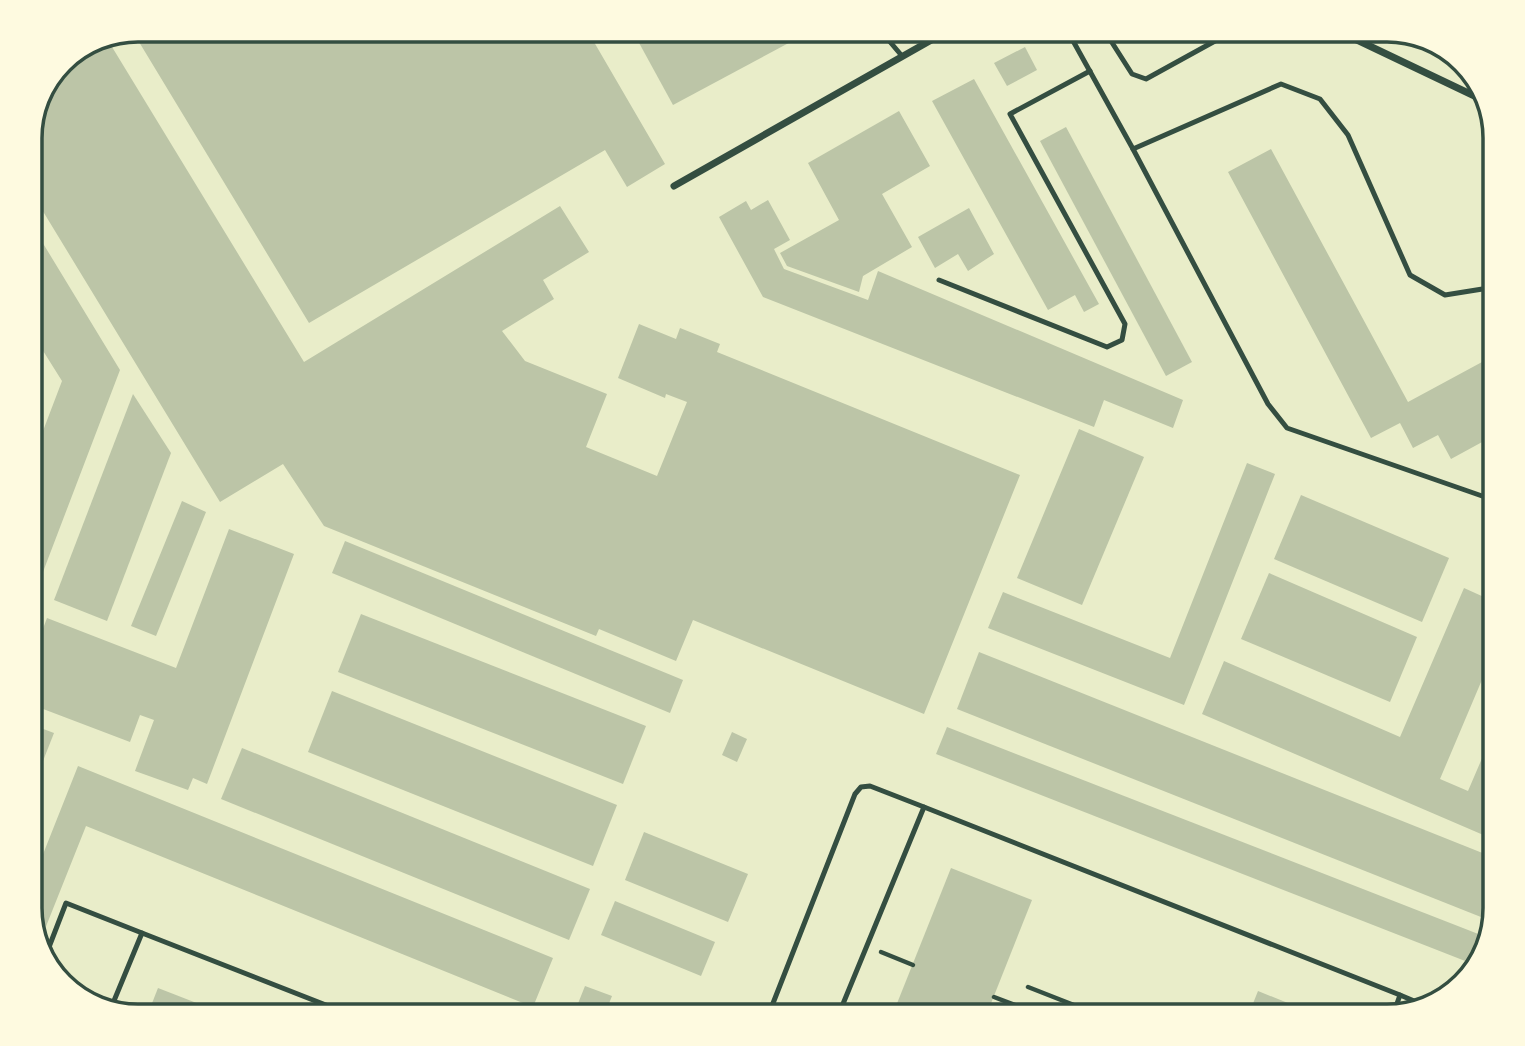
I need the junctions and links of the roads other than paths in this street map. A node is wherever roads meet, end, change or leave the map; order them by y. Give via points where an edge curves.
1 (890, 42) edge
2 (927, 42) edge
3 (1073, 42) edge
4 (1112, 42) edge
5 (1213, 42) edge
6 (1361, 42) edge
7 (902, 56) junction
8 (1090, 71) junction
9 (1473, 95) edge
10 (1133, 149) junction
11 (674, 186) dead end
12 (939, 279) dead end
13 (1483, 290) edge
14 (1483, 496) edge
15 (924, 807) junction
16 (142, 933) junction
17 (49, 946) edge
18 (1400, 995) junction
19 (114, 1001) edge
20 (1413, 1001) edge
21 (1397, 1003) edge
22 (323, 1004) edge
23 (773, 1004) edge
24 (843, 1004) edge

1 - 7 lane
2 - 7 street
3 - 8 lane
4 - 5 lane via 1132,74 1146,79
6 - 9 street
7 - 11 street
8 - 10 lane
8 - 12 lane via 1010,114 1125,324 1122,340 1107,346
10 - 13 lane via 1281,84 1320,99 1348,135 1410,275 1445,295
10 - 14 lane via 1268,404 1287,428
15 - 18 lane
15 - 23 lane via 870,786 855,794
15 - 24 lane
16 - 17 lane via 66,903
16 - 19 lane
16 - 22 lane
18 - 20 lane
18 - 21 lane

